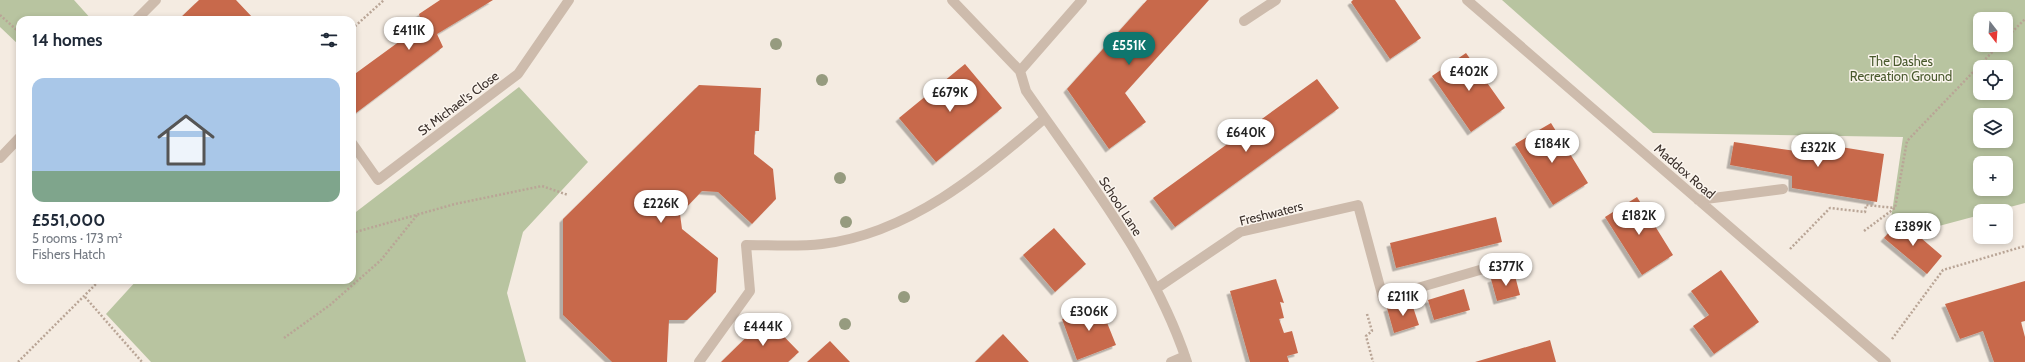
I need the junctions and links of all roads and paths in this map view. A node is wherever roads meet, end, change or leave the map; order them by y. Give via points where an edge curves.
1 (156, 0) edge
2 (384, 0) edge
3 (569, 0) edge
4 (952, 0) edge
5 (1082, 0) edge
6 (1276, 0) edge
7 (1467, 0) edge
8 (0, 15) edge
9 (140, 16) edge
10 (2025, 19) edge
11 (1244, 21) dead end
12 (356, 25) edge
13 (16, 29) edge
14 (2013, 31) edge
15 (1992, 52) edge
16 (1020, 71) junction
17 (1045, 118) junction
18 (16, 142) edge
19 (356, 149) edge
20 (0, 158) edge
21 (1783, 189) dead end
22 (568, 195) dead end
23 (1698, 200) junction
24 (1895, 208) junction
25 (419, 214) junction
26 (1864, 231) dead end
27 (356, 232) edge
28 (2025, 246) edge
29 (1504, 263) dead end
30 (1774, 265) junction
31 (356, 282) edge
32 (96, 284) edge
33 (354, 284) edge
34 (1157, 288) junction
35 (85, 297) junction
36 (1383, 298) junction
37 (284, 338) dead end
38 (1186, 359) edge
39 (1882, 359) edge
40 (18, 362) edge
41 (142, 362) edge
42 (699, 362) edge
43 (1171, 362) edge
44 (1373, 362) edge

1 - 9 street
2 - 12 path
3 - 19 street, St Michael's Close via 518,74 378,180
4 - 16 street
5 - 16 street
6 - 11 street
7 - 23 street, Maddox Road
8 - 13 path
10 - 14 path
15 - 24 path via 1907,141
16 - 17 street, School Lane via 1026,91
17 - 34 street, School Lane via 1105,203
17 - 42 street via 1011,148 945,197 901,222 822,244 746,245 750,291
18 - 20 street
21 - 23 street
22 - 25 path via 542,186
23 - 30 street, Maddox Road
24 - 26 path
24 - 30 path via 1866,205 1865,212 1830,208
25 - 27 path
25 - 31 path via 375,265
28 - 39 path via 1943,270
29 - 36 street
30 - 39 street, Maddox Road
32 - 35 path
33 - 37 path via 330,305
34 - 36 street, Freshwaters via 1240,232 1358,205
34 - 38 street, School Lane
35 - 40 path
35 - 41 path
36 - 44 path via 1367,314 1372,331 1366,336
38 - 43 street

